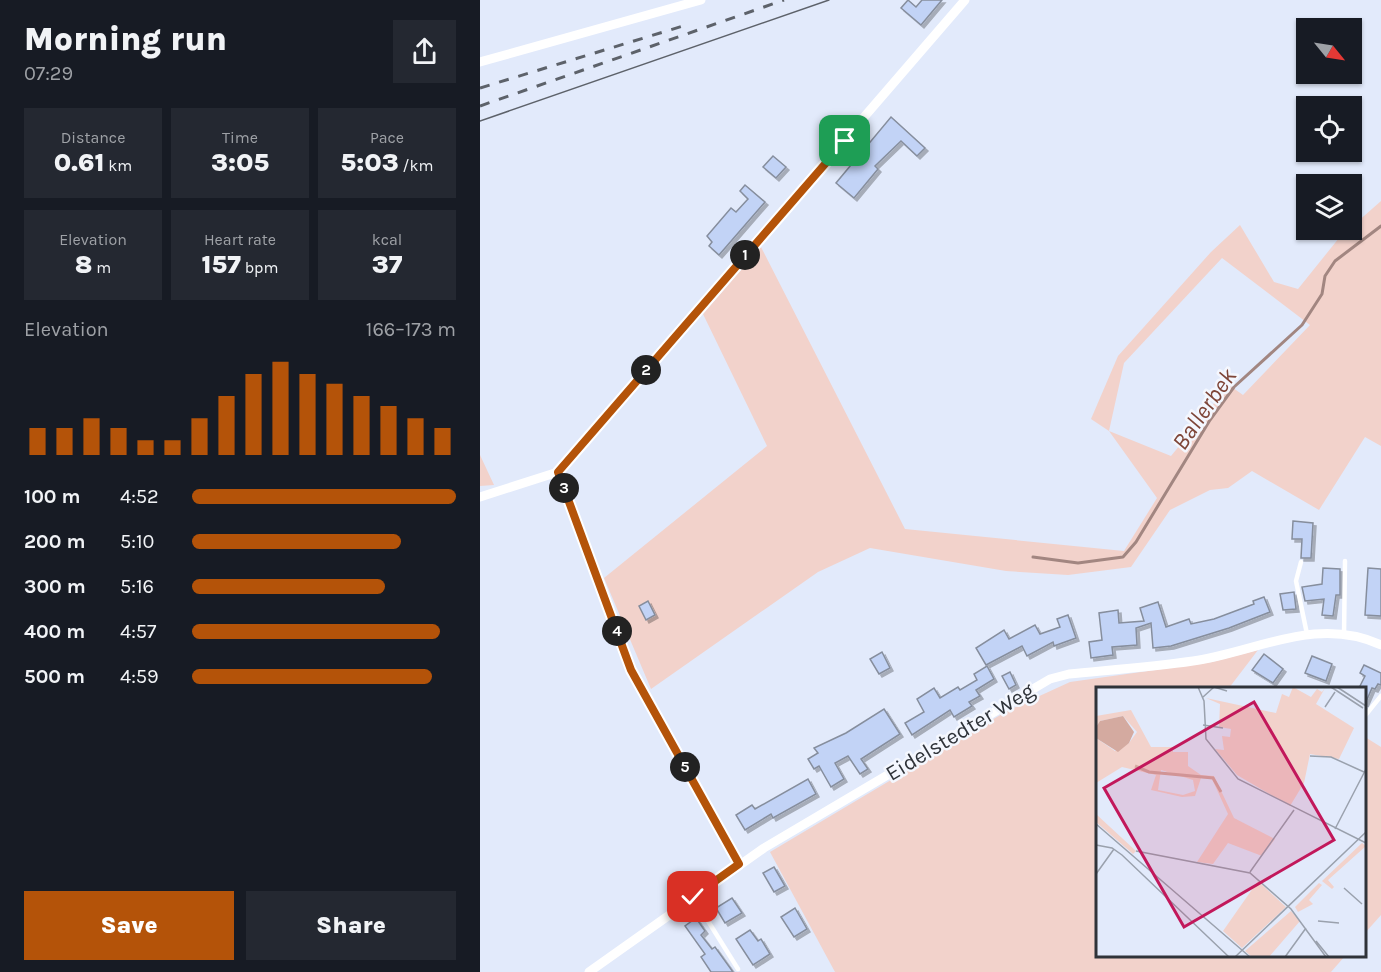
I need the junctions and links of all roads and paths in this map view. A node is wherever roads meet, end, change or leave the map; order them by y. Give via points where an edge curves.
1 (701, 0) edge
2 (964, 0) edge
3 (480, 63) edge
4 (558, 472) junction
5 (480, 496) edge
6 (1345, 561) dead end
7 (1301, 562) dead end
8 (1307, 634) junction
9 (1344, 634) junction
10 (1381, 645) edge
11 (1381, 696) edge
12 (1366, 716) edge
13 (739, 864) junction
14 (693, 897) junction
15 (738, 969) dead end
16 (589, 972) edge

1 - 3 street
2 - 4 street
4 - 5 street
4 - 13 street via 631,670
6 - 9 lane
7 - 8 lane via 1296,581
8 - 9 street, Eidelstedter Weg
8 - 13 street, Eidelstedter Weg via 1194,661 1050,679
9 - 10 street, Eidelstedter Weg
11 - 12 lane
13 - 14 street, Eidelstedter Weg
14 - 15 lane
14 - 16 street, Eidelstedter Weg

